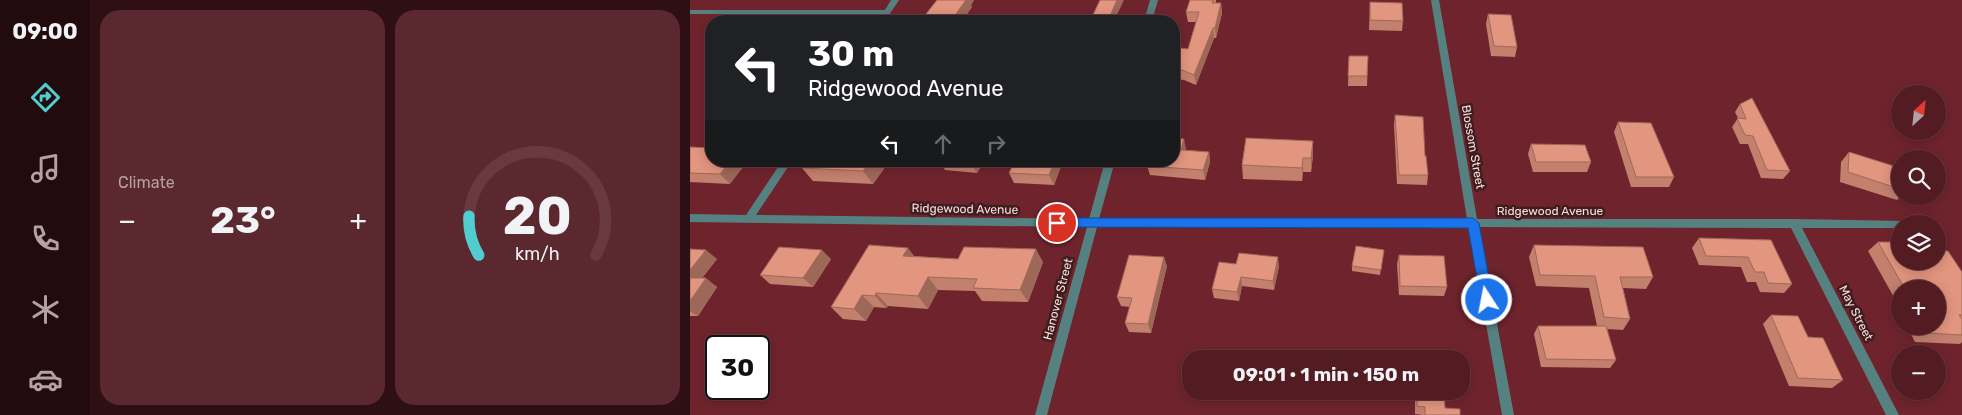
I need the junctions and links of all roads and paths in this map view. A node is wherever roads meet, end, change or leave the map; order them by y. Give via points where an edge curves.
1 (895, 0) edge
2 (1154, 0) edge
3 (1435, 0) edge
4 (690, 12) edge
5 (887, 12) junction
6 (885, 15) edge
7 (1150, 15) edge
8 (783, 167) edge
9 (1108, 167) edge
10 (690, 218) edge
11 (749, 218) junction
12 (1094, 223) junction
13 (1473, 223) junction
14 (1794, 223) junction
15 (1891, 224) edge
16 (1041, 415) edge
17 (1508, 415) edge
18 (1893, 415) edge

1 - 5 street
2 - 7 street
3 - 13 street, Blossom Street
4 - 5 street
5 - 6 street
8 - 11 street
9 - 12 street, Hanover Street
10 - 11 street, Ridgewood Avenue
11 - 12 street, Ridgewood Avenue
12 - 13 street, Ridgewood Avenue
12 - 16 street, Hanover Street
13 - 14 street, Ridgewood Avenue
13 - 17 street, Blossom Street
14 - 15 street, Ridgewood Avenue
14 - 18 street, May Street

